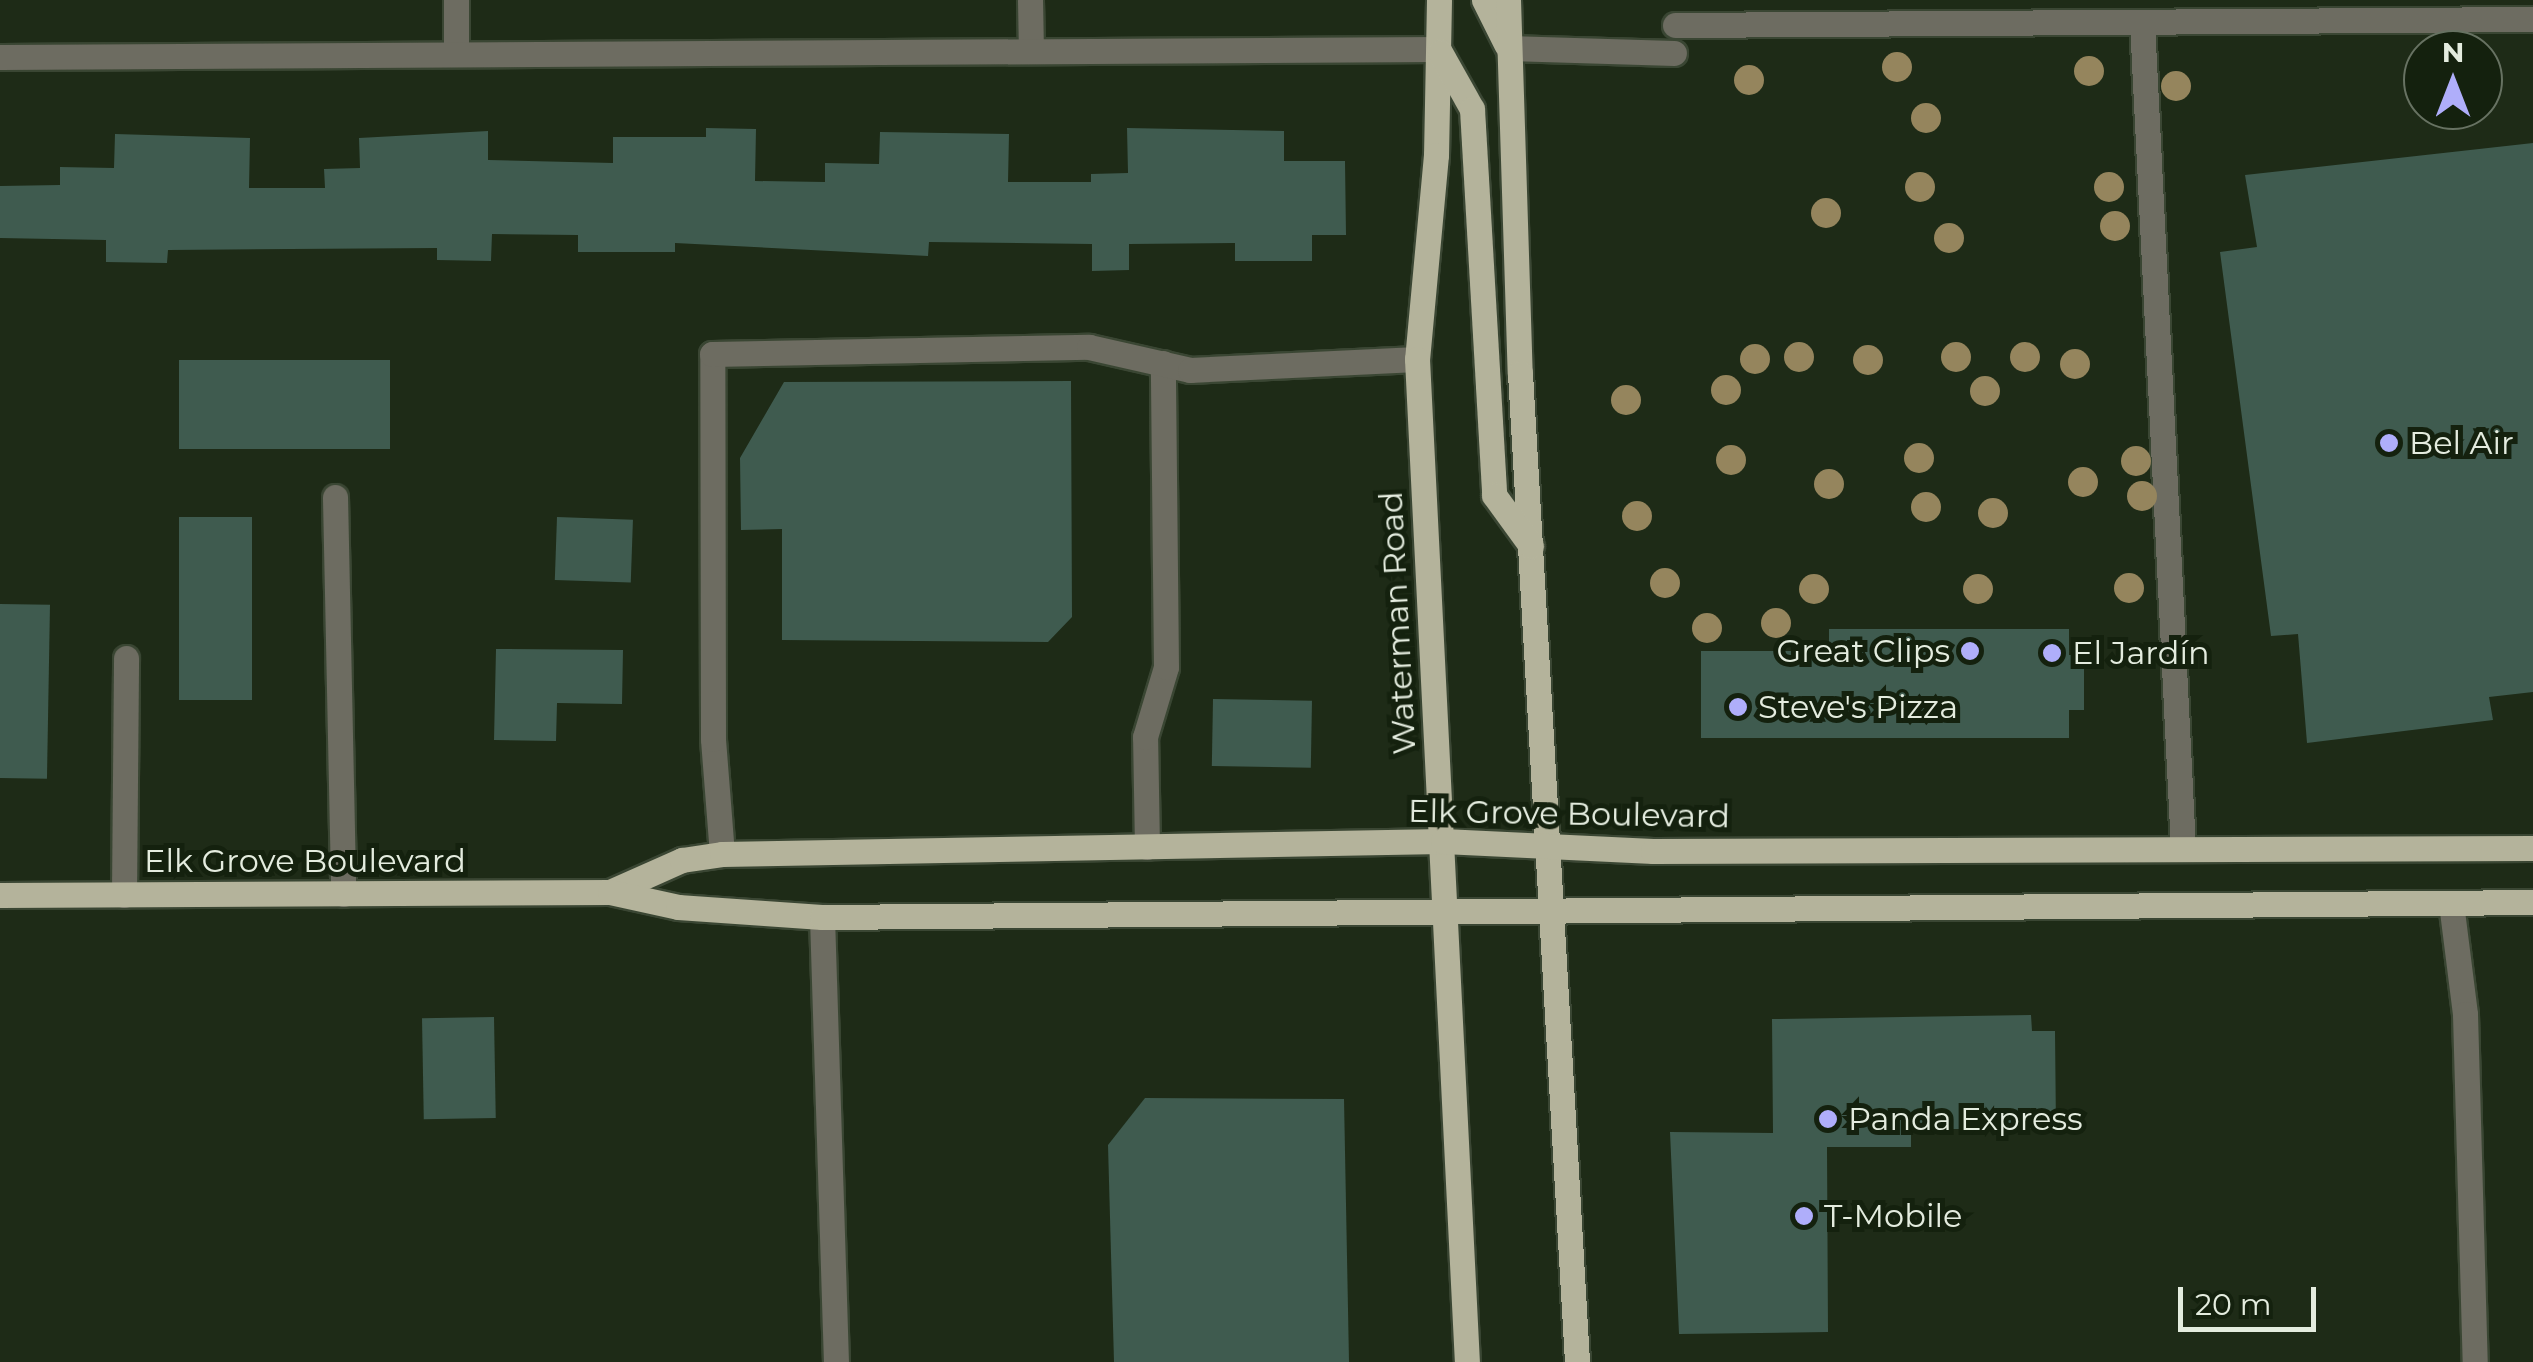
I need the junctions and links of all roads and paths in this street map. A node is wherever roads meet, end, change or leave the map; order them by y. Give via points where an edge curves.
1 (456, 0) edge
2 (1030, 0) edge
3 (1438, 0) edge
4 (1484, 0) edge
5 (1508, 0) edge
6 (2533, 19) edge
7 (2142, 22) junction
8 (1675, 25) dead end
9 (1508, 48) junction
10 (1438, 49) junction
11 (1031, 52) junction
12 (1674, 53) dead end
13 (456, 54) junction
14 (0, 57) edge
15 (1418, 359) junction
16 (1163, 364) junction
17 (335, 496) dead end
18 (1531, 546) junction
19 (126, 658) dead end
20 (1443, 841) junction
21 (1548, 844) junction
22 (1147, 846) junction
23 (2533, 848) edge
24 (2182, 849) junction
25 (722, 854) junction
26 (610, 892) junction
27 (124, 894) junction
28 (344, 894) junction
29 (0, 895) edge
30 (2533, 902) edge
31 (2451, 903) junction
32 (1555, 910) junction
33 (1448, 912) junction
34 (822, 916) junction
35 (836, 1362) edge
36 (1466, 1362) edge
37 (1577, 1362) edge
38 (2475, 1362) edge

1 - 13 street
2 - 11 street
3 - 10 main road, Waterman Road
4 - 9 main road
5 - 9 main road
6 - 7 street
7 - 8 street
7 - 24 street
9 - 12 street
9 - 18 main road
10 - 11 street
10 - 15 main road, Waterman Road
10 - 18 main road via 1472,109 1494,495
11 - 13 street
13 - 14 street
15 - 16 street via 1190,370
15 - 20 main road, Waterman Road
16 - 22 street via 1166,667 1145,737
16 - 25 street via 1089,347 712,354 713,738
17 - 28 street
18 - 21 main road
19 - 27 street
20 - 21 main road, Elk Grove Boulevard
20 - 22 main road, Elk Grove Boulevard
20 - 33 main road, Waterman Road
21 - 24 main road, Elk Grove Boulevard via 1653,851
21 - 32 main road
22 - 25 main road, Elk Grove Boulevard
23 - 24 main road, Elk Grove Boulevard
25 - 26 main road, Elk Grove Boulevard via 682,860
26 - 28 main road, Elk Grove Boulevard
26 - 34 main road, Elk Grove Boulevard via 678,907
27 - 28 main road, Elk Grove Boulevard
27 - 29 main road, Elk Grove Boulevard
30 - 31 main road, Elk Grove Boulevard
31 - 32 main road, Elk Grove Boulevard
31 - 38 street via 2465,1014
32 - 33 main road, Elk Grove Boulevard
32 - 37 main road
33 - 34 main road, Elk Grove Boulevard
33 - 36 main road, Waterman Road
34 - 35 street

